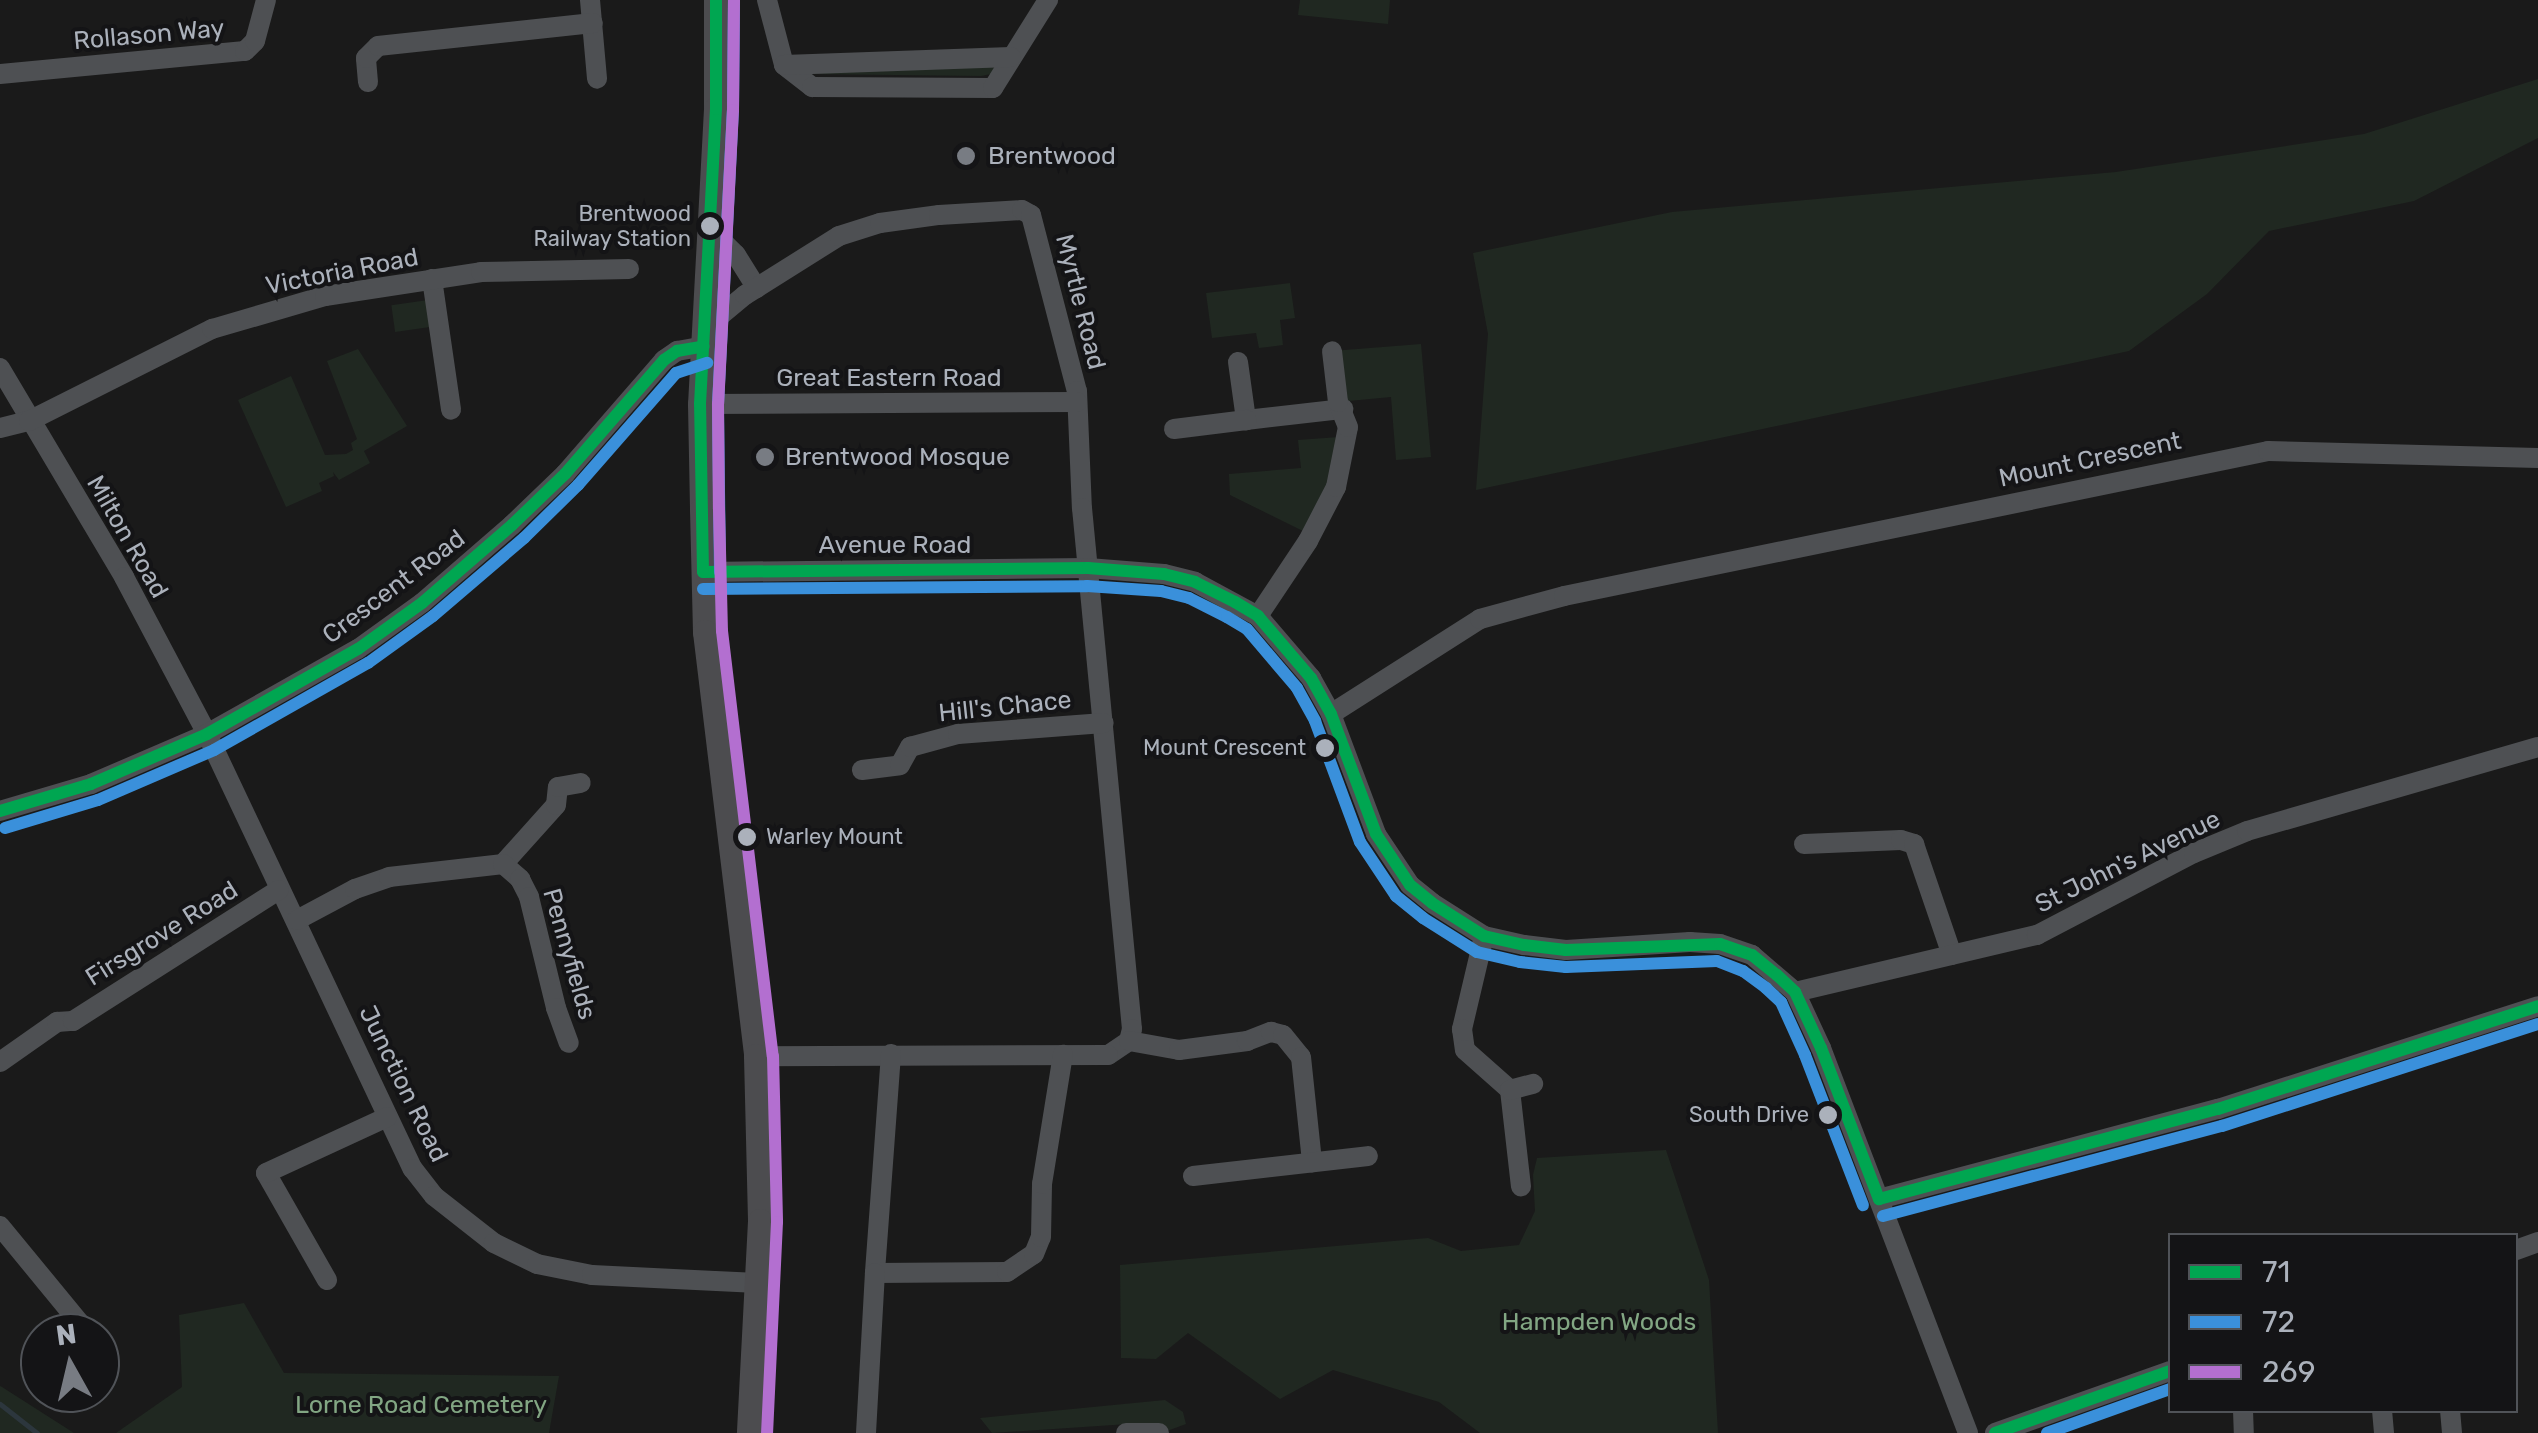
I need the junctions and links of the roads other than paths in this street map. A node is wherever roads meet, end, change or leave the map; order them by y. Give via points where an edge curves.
1 (266, 0) edge
2 (590, 0) edge
3 (716, 0) edge
4 (766, 0) edge
5 (1048, 0) edge
6 (593, 23) junction
7 (1011, 57) junction
8 (784, 65) junction
9 (0, 74) edge
10 (598, 79) dead end
11 (368, 82) dead end
12 (710, 216) junction
13 (629, 269) dead end
14 (432, 279) junction
15 (757, 288) junction
16 (704, 338) junction
17 (1332, 351) dead end
18 (1238, 362) dead end
19 (0, 368) edge
20 (1077, 402) junction
21 (700, 404) junction
22 (1343, 409) junction
23 (451, 410) dead end
24 (1246, 420) junction
25 (29, 421) junction
26 (0, 428) edge
27 (1174, 429) dead end
28 (2538, 458) edge
29 (1088, 568) junction
30 (703, 572) junction
31 (1258, 616) junction
32 (1331, 714) junction
33 (1104, 723) junction
34 (207, 734) junction
35 (2538, 747) edge
36 (862, 770) dead end
37 (581, 784) dead end
38 (0, 811) edge
39 (1815, 849) dead end
40 (503, 864) junction
41 (280, 890) junction
42 (297, 920) junction
43 (1484, 936) junction
44 (1952, 955) junction
45 (1795, 992) junction
46 (2538, 1006) edge
47 (1129, 1041) junction
48 (569, 1042) dead end
49 (891, 1054) junction
50 (1063, 1055) junction
51 (756, 1056) junction
52 (0, 1062) edge
53 (1533, 1084) dead end
54 (1510, 1090) junction
55 (387, 1117) junction
56 (1368, 1156) dead end
57 (1312, 1162) junction
58 (1193, 1176) dead end
59 (1521, 1186) dead end
60 (1879, 1199) junction
61 (0, 1226) edge
62 (875, 1273) junction
63 (327, 1280) dead end
64 (758, 1283) junction
65 (72, 1313) edge
66 (2168, 1372) edge
67 (749, 1433) edge
68 (866, 1433) edge
69 (1126, 1433) edge
70 (1158, 1433) edge
71 (1968, 1433) edge
72 (1994, 1433) edge

1 - 9 street, Rollason Way via 245,51
2 - 6 street
3 - 12 main road
4 - 8 street
5 - 7 street
6 - 10 street
6 - 11 street via 378,46 366,58
7 - 8 street
7 - 8 street via 992,88 812,87
12 - 15 street
12 - 16 main road
13 - 14 street, Victoria Road
14 - 23 street
14 - 25 street, Victoria Road via 325,296 212,329
15 - 16 street, Myrtle Road
15 - 20 street, Myrtle Road via 839,236 880,223 1022,210 1032,215
16 - 21 main road
16 - 34 street, Crescent Road via 664,360 565,474 422,603 310,679
17 - 22 street
18 - 24 street
19 - 25 street, Milton Road
20 - 21 street, Great Eastern Road
20 - 29 street
21 - 30 main road
22 - 24 street
22 - 31 street via 1348,433 1336,488
24 - 27 street
25 - 26 street, Victoria Road
25 - 34 street, Milton Road via 124,577
28 - 32 street, Mount Crescent via 2268,450 1564,596 1480,619
29 - 30 street, Avenue Road
29 - 31 street, Avenue Road via 1195,582
29 - 33 street
30 - 51 main road via 710,685
31 - 32 street, Avenue Road via 1288,647
32 - 43 street, Avenue Road via 1391,859 1421,894
33 - 36 street, Hill's Chace via 958,734 910,748 900,765
33 - 47 street
34 - 38 street, Crescent Road via 91,784
34 - 41 street, Junction Road
35 - 44 street, St John's Avenue via 2247,831 2036,935
37 - 40 street via 558,787 556,806
39 - 44 street via 1914,844
40 - 42 street via 389,877
40 - 48 street, Pennyfields via 529,897
41 - 42 street, Junction Road
41 - 52 street, Firsgrove Road
42 - 55 street, Junction Road
43 - 45 street via 1566,950 1720,944 1752,954
43 - 54 street via 1462,1028 1466,1050
44 - 45 street, St John's Avenue
45 - 60 street
46 - 60 street via 2218,1109
47 - 50 street via 1108,1055
47 - 57 street via 1178,1050 1283,1034 1301,1057
49 - 50 street
49 - 51 street
49 - 62 street
50 - 62 street via 1043,1173 1043,1258 992,1274
51 - 64 main road
53 - 54 street
54 - 59 street
55 - 63 street via 266,1173
55 - 64 street, Junction Road via 412,1169 451,1213 537,1264 592,1274
56 - 57 street
57 - 58 street
60 - 71 street
61 - 65 street
62 - 68 street
64 - 67 main road
66 - 72 street
69 - 70 street

